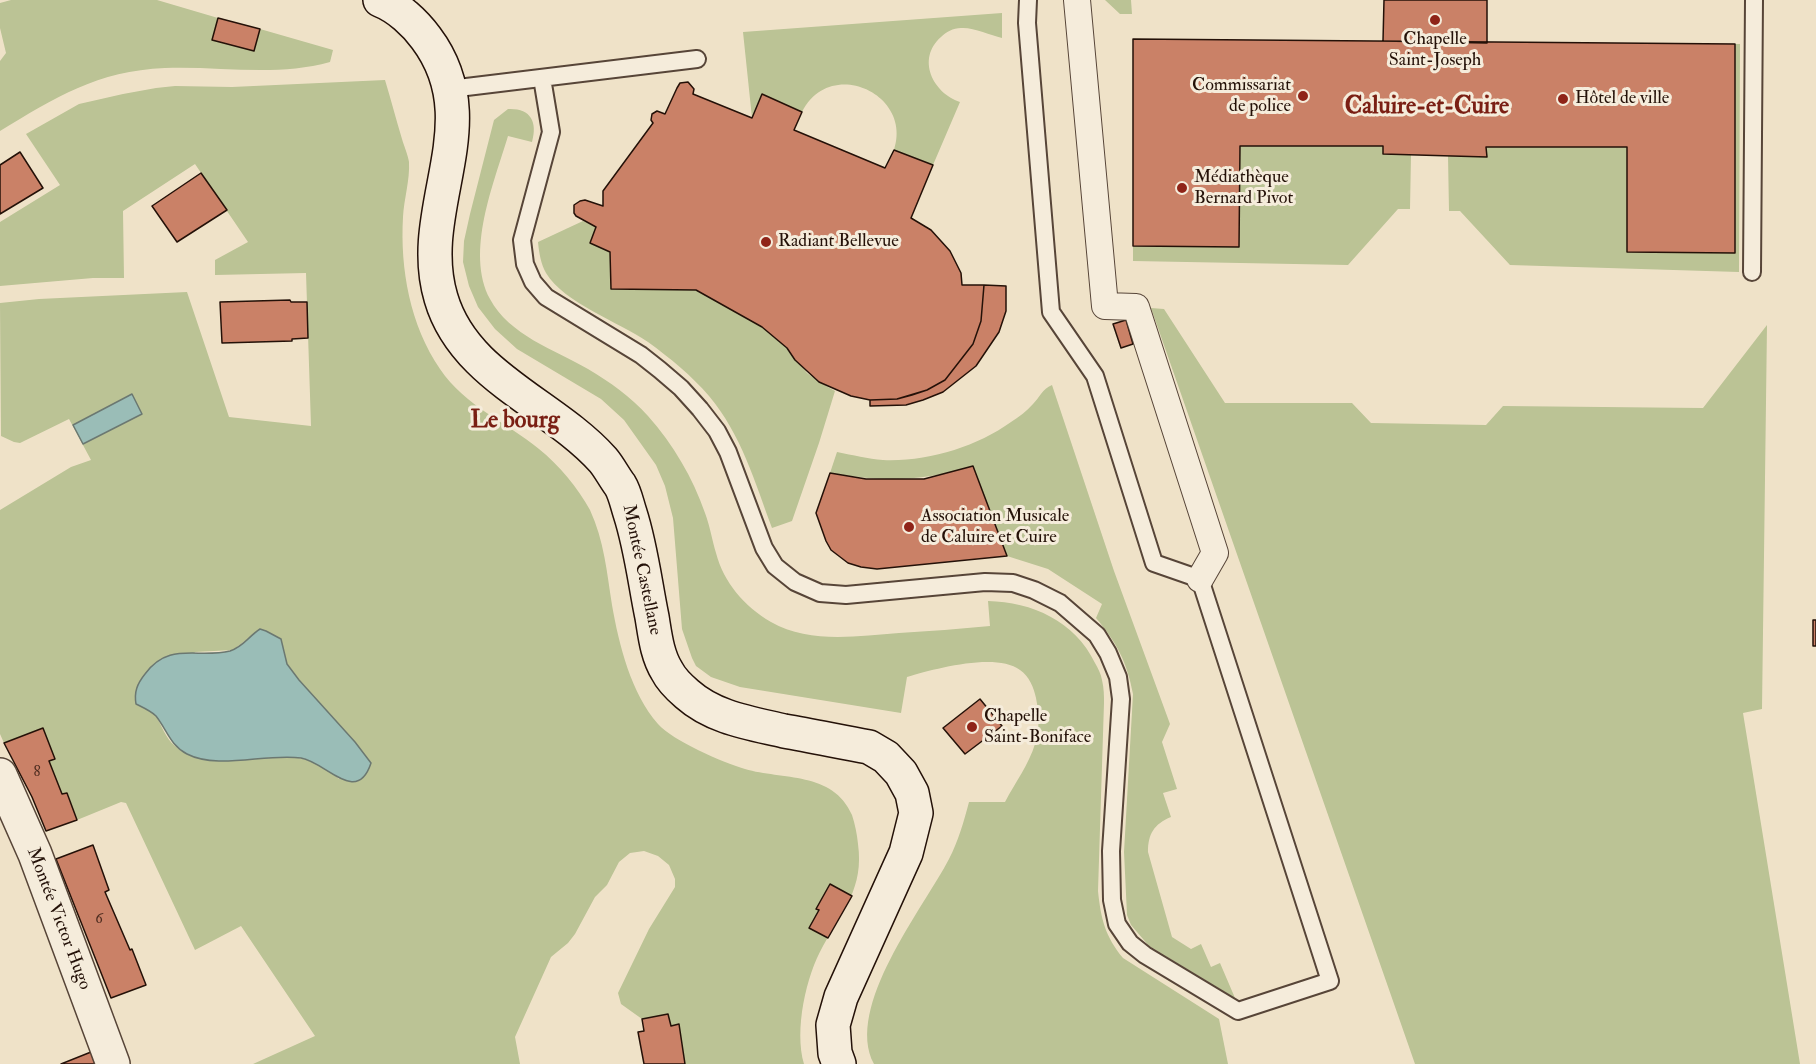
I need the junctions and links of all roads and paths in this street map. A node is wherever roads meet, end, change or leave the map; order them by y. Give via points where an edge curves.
1 (380, 0) edge
2 (1028, 0) edge
3 (1077, 0) edge
4 (1754, 0) edge
5 (697, 59) dead end
6 (542, 78) junction
7 (450, 89) junction
8 (1752, 272) dead end
9 (1200, 579) junction
10 (0, 775) edge
11 (113, 1064) edge
12 (839, 1064) edge

1 - 7 main road, Montée Castellane via 417,26 437,52
2 - 9 lane via 1051,312 1095,376 1154,563
3 - 9 street via 1105,306 1136,307 1215,553
4 - 8 lane
5 - 6 lane
6 - 7 lane
6 - 9 lane via 551,132 522,240 525,264 533,282 546,297 660,370 700,409 728,452 764,548 775,566 795,582 820,593 846,595 985,582 1013,583 1060,603 1096,635 1118,678 1121,699 1111,851 1112,900 1117,924 1130,943 1145,955 1238,1011 1330,981
7 - 12 main road, Montée Castellane via 454,118 435,235 434,268 441,300 455,331 474,355 497,377 579,437 604,461 622,489 635,527 658,648 667,672 708,710 739,721 869,747 901,773 912,792 916,813 906,853 841,997 833,1025
10 - 11 main road, Montée Victor Hugo via 39,864

